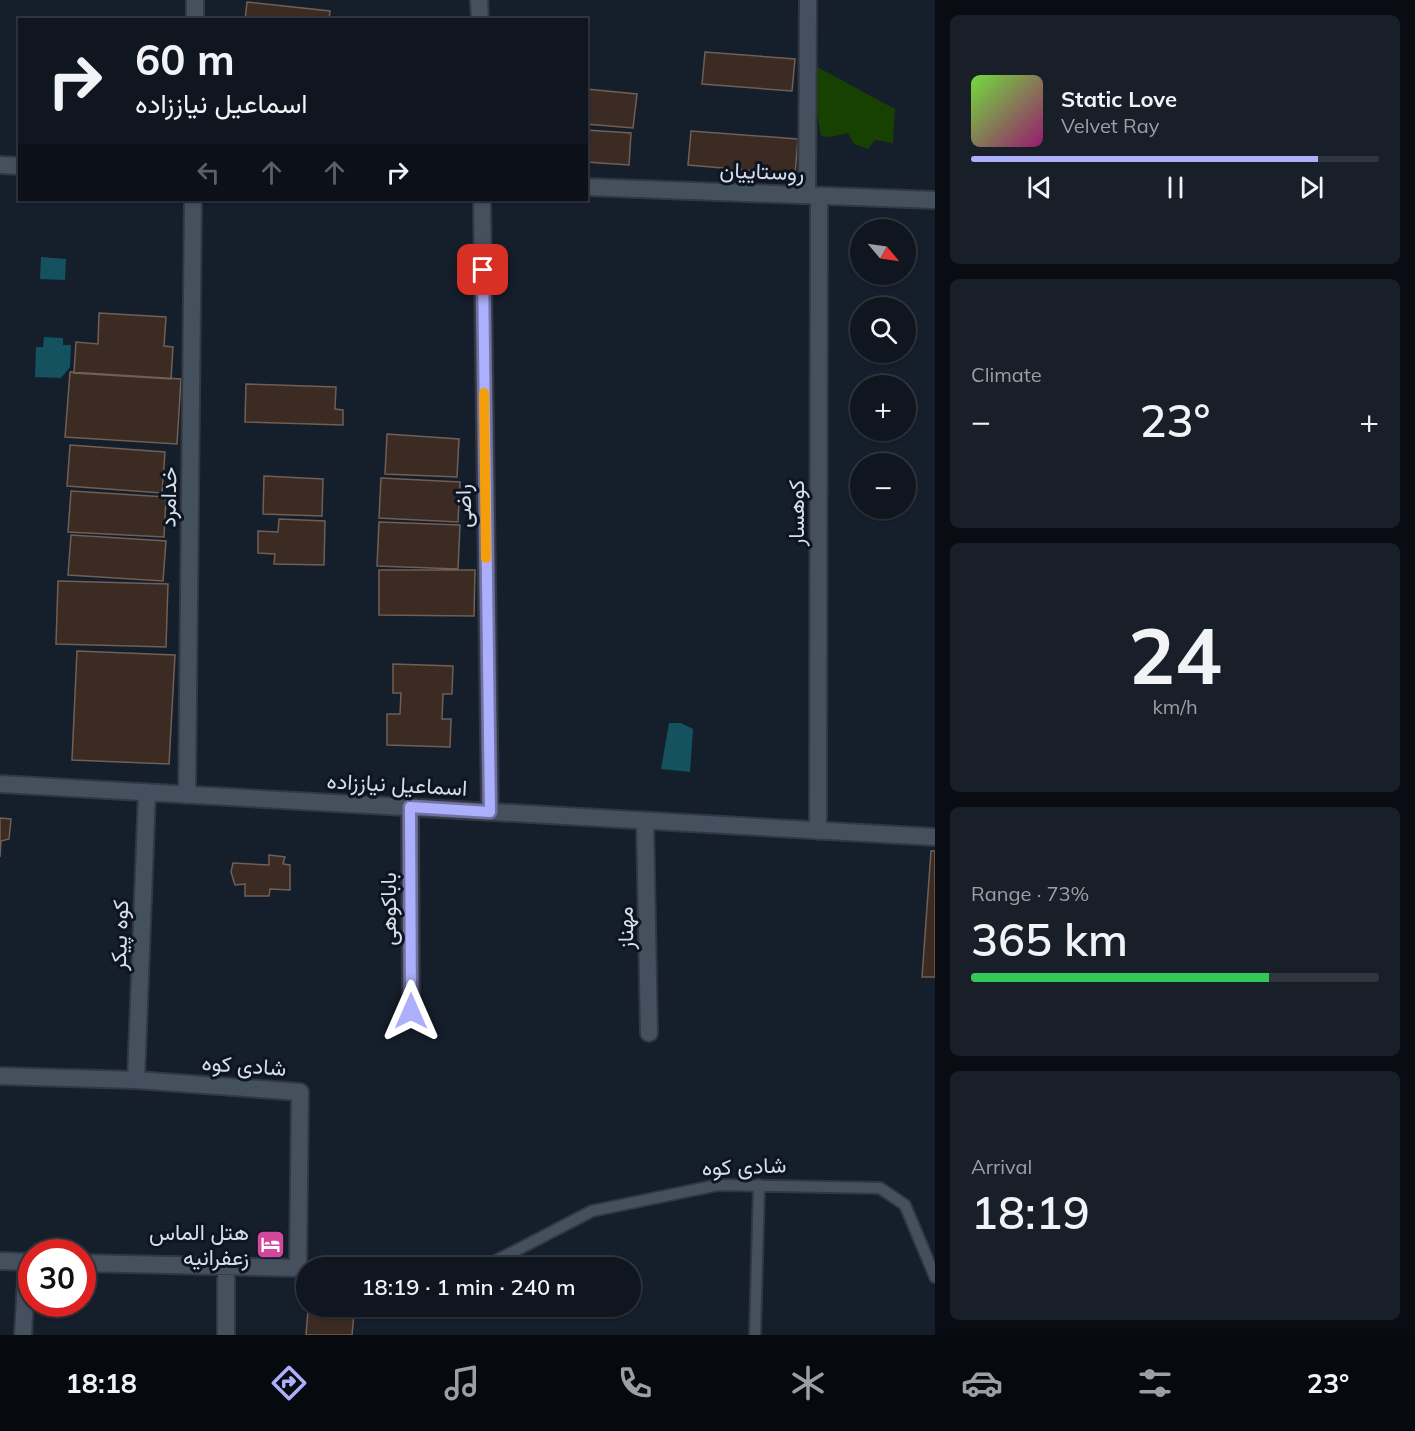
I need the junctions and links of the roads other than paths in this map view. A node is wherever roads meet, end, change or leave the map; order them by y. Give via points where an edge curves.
1 (195, 0) edge
2 (479, 0) edge
3 (808, 0) edge
4 (195, 18) edge
5 (480, 18) edge
6 (0, 165) edge
7 (18, 166) edge
8 (588, 187) edge
9 (813, 196) junction
10 (935, 200) edge
11 (193, 201) edge
12 (482, 201) edge
13 (0, 784) edge
14 (147, 792) junction
15 (187, 795) junction
16 (410, 807) junction
17 (490, 812) junction
18 (645, 821) junction
19 (818, 831) junction
20 (935, 837) edge
21 (411, 1011) dead end
22 (649, 1033) dead end
23 (0, 1076) edge
24 (136, 1080) junction
25 (759, 1185) junction
26 (302, 1257) edge
27 (503, 1257) edge
28 (0, 1261) edge
29 (18, 1262) edge
30 (96, 1263) edge
31 (226, 1267) junction
32 (296, 1269) edge
33 (935, 1277) edge
34 (24, 1317) edge
35 (23, 1335) edge
36 (226, 1335) edge
37 (755, 1335) edge

1 - 4 street
2 - 5 street
3 - 9 street, کوهسار
6 - 7 street
8 - 9 street, روستاییان
9 - 10 street, روستاییان
9 - 19 street, کوهسار
11 - 15 street, خدامرد
12 - 17 street, راضی
13 - 14 street, اسماعیل نیاززاده
14 - 15 street, اسماعیل نیاززاده
14 - 24 street, کوه پیکر
15 - 16 street, اسماعیل نیاززاده
16 - 17 street, اسماعیل نیاززاده
16 - 21 street, باباکوهی
17 - 18 street, اسماعیل نیاززاده
18 - 19 street, اسماعیل نیاززاده
18 - 22 street, مهناز
19 - 20 street, اسماعیل نیاززاده
23 - 24 street, شادی کوه
24 - 26 street, شادی کوه via 300,1092
25 - 27 lane, شادی کوه via 717,1185 592,1211
25 - 33 lane, شادی کوه via 880,1188 905,1205
25 - 37 lane
28 - 29 street
30 - 31 street
31 - 32 street
31 - 36 street
34 - 35 street

